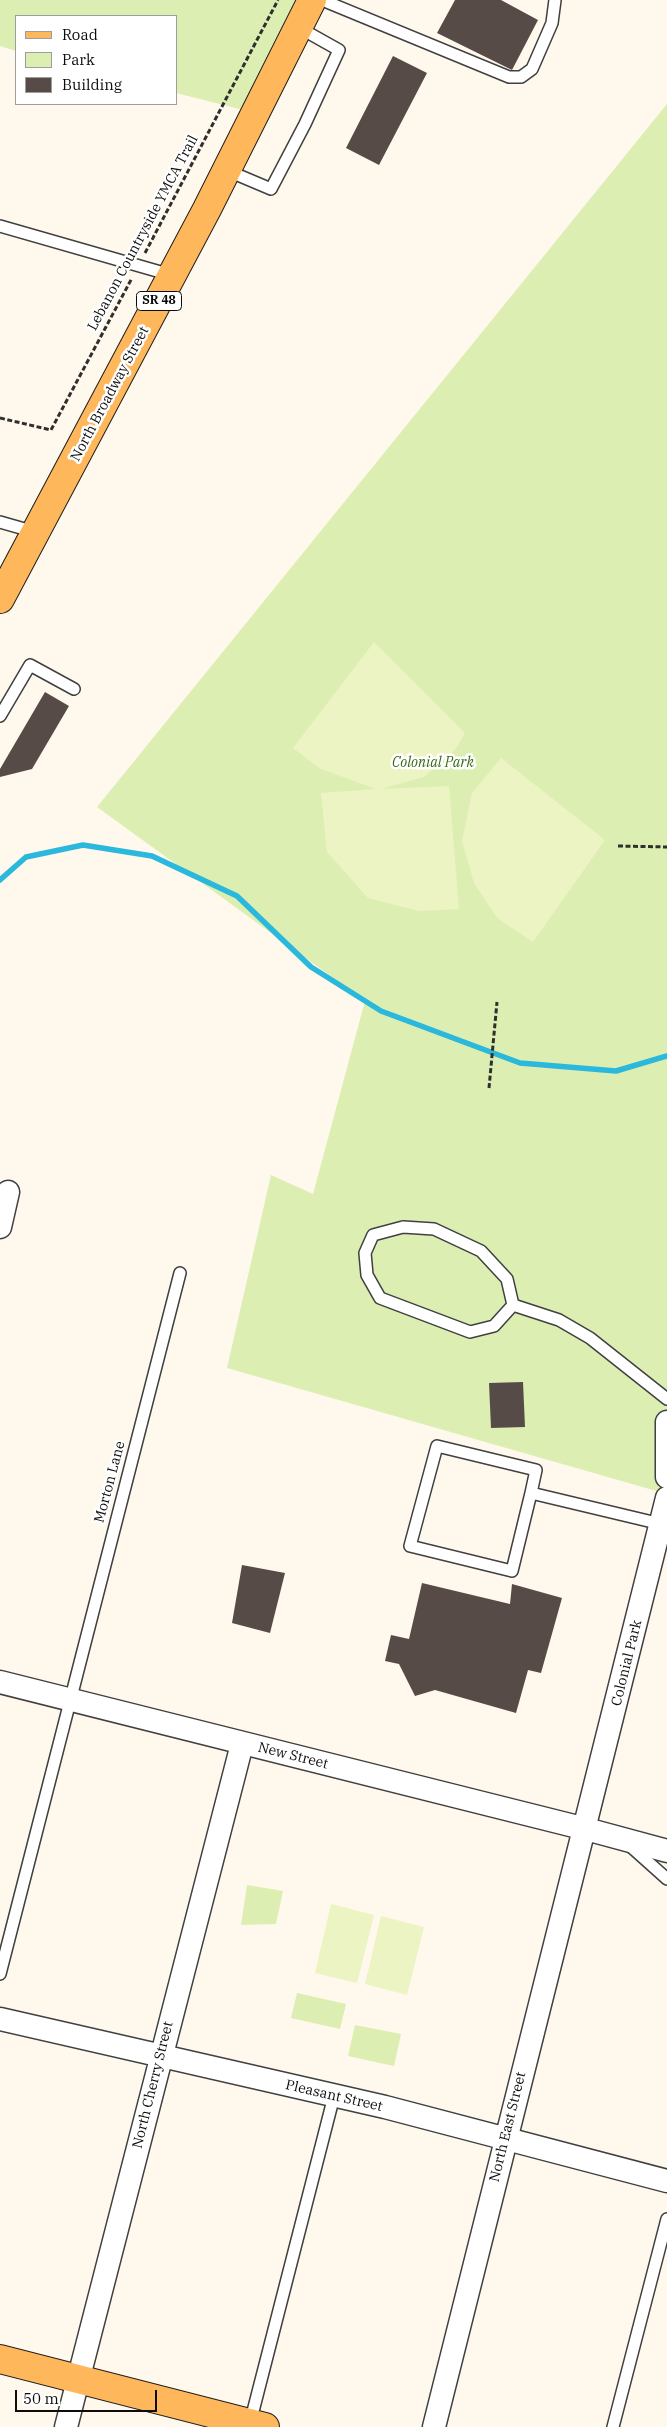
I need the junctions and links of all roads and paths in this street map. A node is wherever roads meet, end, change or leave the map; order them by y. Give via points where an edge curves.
1 (278, 0) edge
2 (312, 0) edge
3 (322, 0) edge
4 (555, 0) edge
5 (298, 27) junction
6 (226, 170) junction
7 (0, 226) edge
8 (138, 266) junction
9 (172, 276) junction
10 (0, 418) edge
11 (0, 522) edge
12 (36, 532) junction
13 (0, 599) edge
14 (74, 689) dead end
15 (0, 716) edge
16 (618, 846) dead end
17 (667, 847) edge
18 (497, 1002) dead end
19 (490, 1088) dead end
20 (8, 1192) dead end
21 (0, 1227) edge
22 (180, 1273) dead end
23 (513, 1305) junction
24 (667, 1399) edge
25 (667, 1422) edge
26 (667, 1477) edge
27 (530, 1493) junction
28 (667, 1498) edge
29 (661, 1524) junction
30 (0, 1682) edge
31 (69, 1700) junction
32 (242, 1744) junction
33 (586, 1829) junction
34 (623, 1839) junction
35 (667, 1851) edge
36 (667, 1879) edge
37 (0, 1974) edge
38 (0, 2019) edge
39 (161, 2056) junction
40 (334, 2096) junction
41 (504, 2138) junction
42 (667, 2181) edge
43 (667, 2219) edge
44 (0, 2359) edge
45 (79, 2379) junction
46 (254, 2426) edge
47 (66, 2427) edge
48 (434, 2427) edge
49 (613, 2427) edge

1 - 8 path, Lebanon Countryside YMCA Trail
2 - 5 main road, North Broadway Street / SR 48
3 - 4 lane via 509,77 521,78 532,69 552,23
5 - 6 main road, North Broadway Street / SR 48
5 - 6 lane via 339,50 306,124 271,189
6 - 9 main road, North Broadway Street / SR 48
7 - 8 lane
8 - 9 lane
8 - 10 path, Lebanon Countryside YMCA Trail via 52,430
9 - 12 main road, North Broadway Street / SR 48
11 - 12 lane
12 - 13 main road, North Broadway Street / SR 48
14 - 15 lane via 30,665
16 - 17 path
18 - 19 path
20 - 21 street
22 - 31 lane, Morton Lane
23 - 23 lane via 507,1279 481,1251 434,1229 404,1227 373,1235 365,1254 367,1275 380,1298 470,1332 494,1326
23 - 24 lane via 559,1320 590,1338
25 - 26 street
27 - 27 lane via 512,1571 410,1546 437,1446 536,1470
27 - 29 lane
28 - 29 street, Colonial Park
29 - 33 street, Colonial Park
30 - 31 street, New Street
31 - 32 street, New Street
31 - 37 lane, Morton Lane
32 - 33 street, New Street
32 - 39 street, North Cherry Street
33 - 34 street, New Street
33 - 41 street, North East Street
34 - 35 street, New Street
34 - 36 lane
38 - 39 street, Pleasant Street
39 - 40 street, Pleasant Street
39 - 45 street, North Cherry Street
40 - 41 street, Pleasant Street
40 - 46 lane
41 - 42 street, Pleasant Street
41 - 48 street, North East Street
43 - 49 lane
44 - 45 main road
45 - 46 main road
45 - 47 street, North Cherry Street

